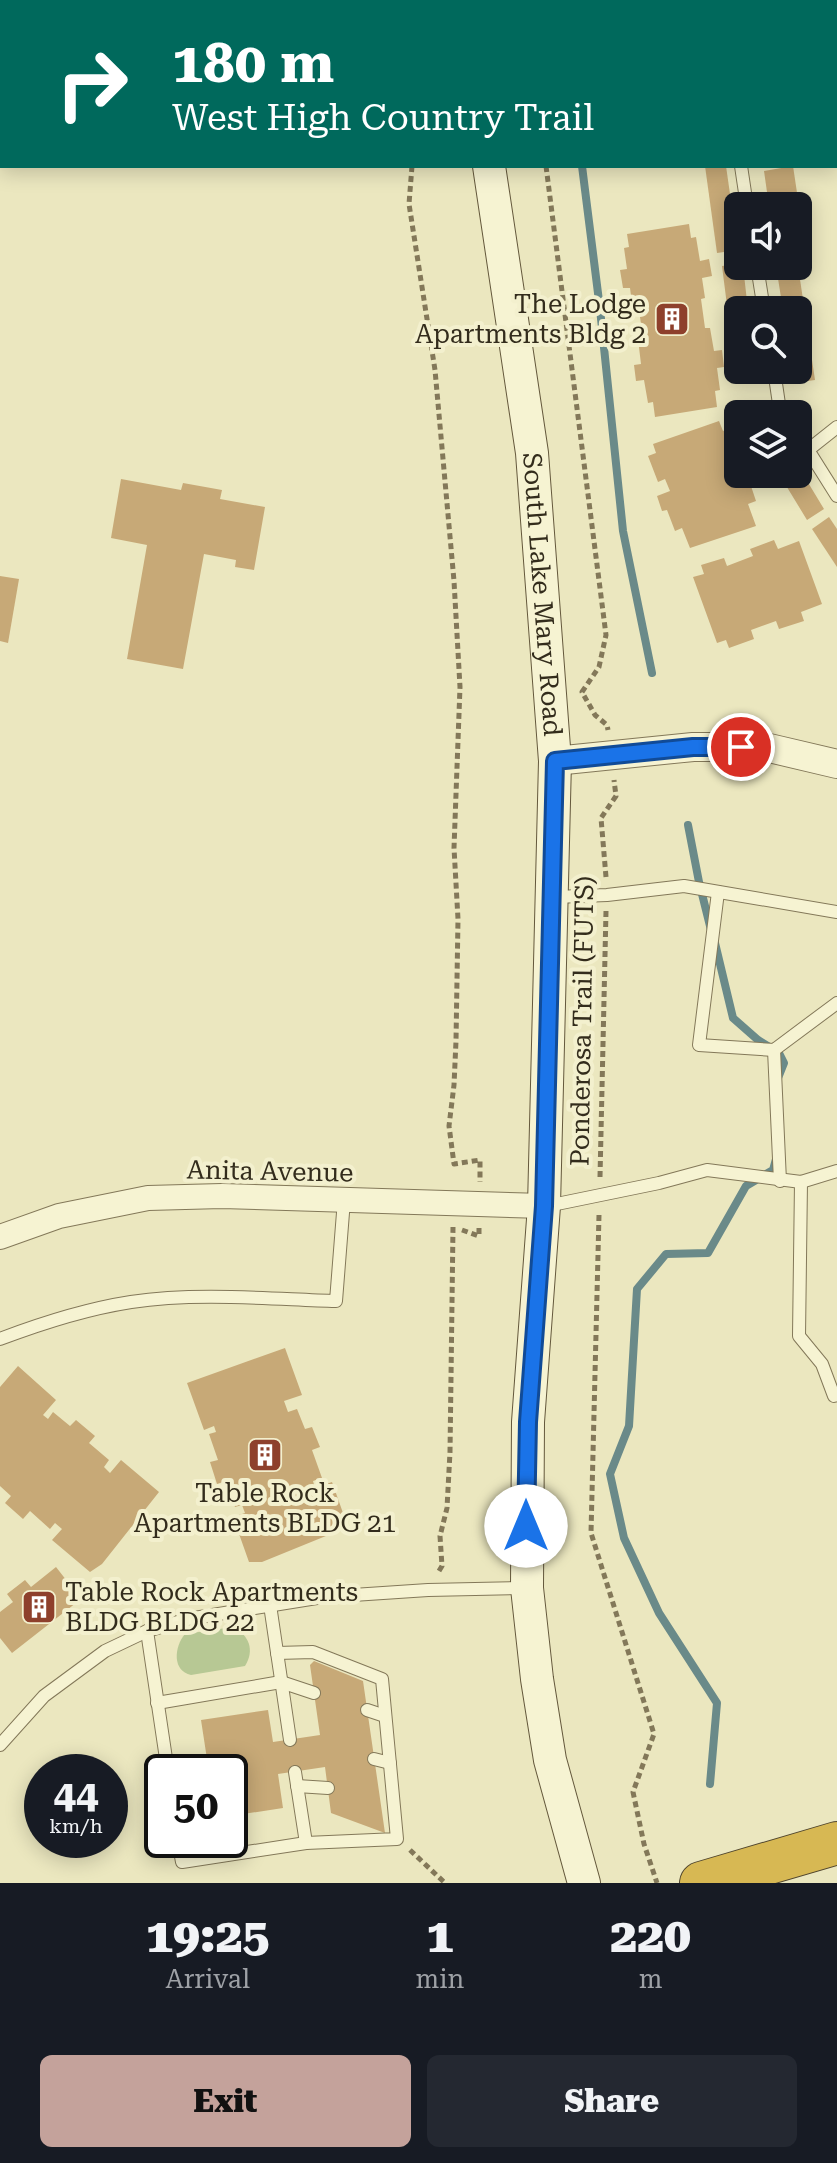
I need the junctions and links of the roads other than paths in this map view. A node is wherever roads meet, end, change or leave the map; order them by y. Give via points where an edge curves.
1 (489, 168) edge
2 (741, 168) edge
3 (745, 192) edge
4 (837, 427) edge
5 (812, 447) edge
6 (812, 456) edge
7 (837, 496) edge
8 (555, 761) junction
9 (837, 764) edge
10 (718, 892) junction
11 (552, 897) junction
12 (837, 912) edge
13 (837, 1003) edge
14 (774, 1050) junction
15 (837, 1171) edge
16 (780, 1181) junction
17 (801, 1182) junction
18 (344, 1200) junction
19 (544, 1206) junction
20 (0, 1237) edge
21 (0, 1339) edge
22 (834, 1396) dead end
23 (527, 1588) junction
24 (270, 1605) junction
25 (147, 1631) junction
26 (277, 1653) junction
27 (281, 1682) junction
28 (314, 1693) dead end
29 (157, 1703) junction
30 (367, 1710) dead end
31 (385, 1716) junction
32 (290, 1740) dead end
33 (0, 1745) edge
34 (165, 1754) edge
35 (374, 1759) dead end
36 (390, 1763) junction
37 (295, 1772) dead end
38 (297, 1786) junction
39 (328, 1788) dead end
40 (306, 1843) junction
41 (837, 1843) edge
42 (248, 1852) edge
43 (181, 1858) edge
44 (208, 1858) edge
45 (584, 1883) edge
46 (701, 1883) edge

1 - 8 main road, South Lake Mary Road via 532,453
2 - 3 lane
4 - 5 lane
6 - 7 lane
8 - 9 street via 693,747 765,747
8 - 11 main road, South Lake Mary Road
10 - 11 lane via 684,886
10 - 12 lane
10 - 14 lane via 699,1045
11 - 19 main road, South Lake Mary Road
13 - 14 lane
14 - 16 lane
15 - 17 lane
16 - 17 lane
16 - 19 lane via 707,1170
17 - 22 lane via 799,1336 822,1364
18 - 19 street, Anita Avenue
18 - 20 street, Anita Avenue via 148,1198 59,1216
18 - 21 lane via 336,1301 201,1297 132,1302 42,1323
19 - 23 main road, South Lake Mary Road via 528,1422
23 - 24 lane via 428,1590
23 - 45 main road, South Lake Mary Road via 550,1760
24 - 25 lane
24 - 26 lane
25 - 29 lane
25 - 33 lane via 105,1651 44,1696
26 - 27 lane
26 - 31 lane via 313,1652 382,1679
27 - 28 lane
27 - 29 lane
27 - 32 lane
29 - 34 lane
30 - 31 lane
31 - 36 lane
35 - 36 lane
36 - 40 lane via 386,1797 397,1839
37 - 38 lane
38 - 39 lane
38 - 40 lane
40 - 42 lane
41 - 46 highway
43 - 44 lane

